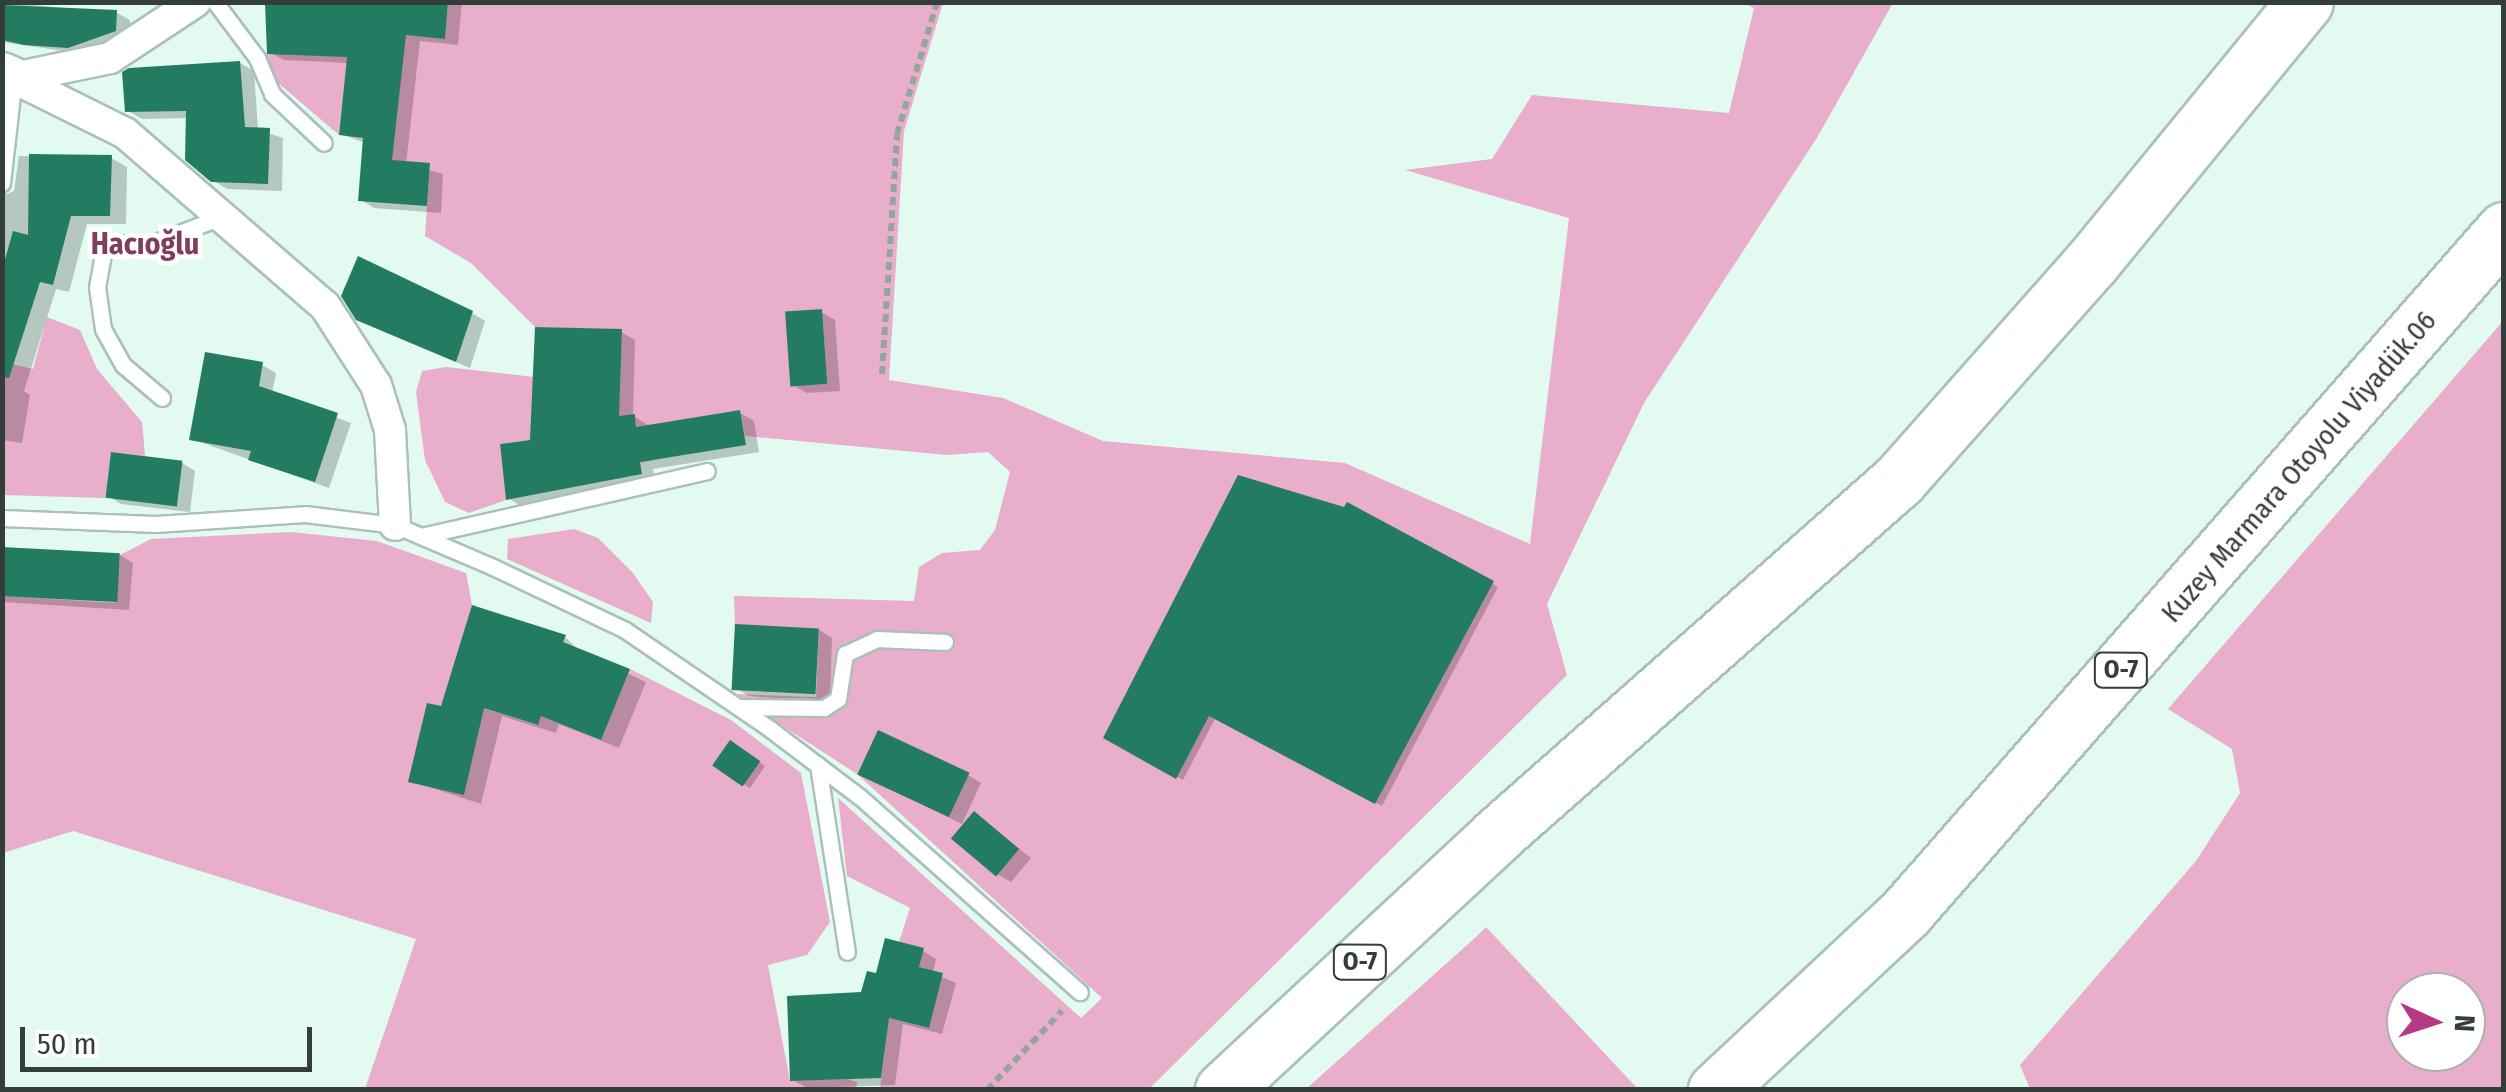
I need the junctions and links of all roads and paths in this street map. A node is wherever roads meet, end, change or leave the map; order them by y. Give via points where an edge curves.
1 (215, 2) edge
2 (937, 2) edge
3 (2305, 2) edge
4 (182, 7) edge
5 (8, 75) edge
6 (324, 143) dead end
7 (2, 183) edge
8 (218, 218) junction
9 (2504, 230) edge
10 (882, 374) dead end
11 (162, 398) dead end
12 (706, 471) dead end
13 (2, 518) edge
14 (408, 530) junction
15 (945, 642) dead end
16 (738, 707) junction
17 (818, 765) junction
18 (847, 952) dead end
19 (1080, 992) joint
20 (987, 1090) edge
21 (1223, 1090) edge
22 (1716, 1090) edge

1 - 6 lane via 257,58 272,94
2 - 10 path via 898,134
3 - 21 highway, O-7 via 2092,262 1899,480 1497,834
4 - 5 street via 110,58
5 - 7 lane
5 - 8 street via 125,132
8 - 11 lane via 156,242 104,244 97,288 103,329 123,366
8 - 14 street via 325,306 356,344 390,430
9 - 22 highway, Kuzey Marmara Otoyolu Viyadük.06 / O-7 via 1906,912
12 - 14 lane via 573,506
13 - 14 lane via 156,524 304,514
14 - 16 lane via 625,630
15 - 16 lane via 878,640 845,654 838,699 824,708
16 - 17 lane
17 - 18 lane
17 - 19 lane
19 - 20 path

